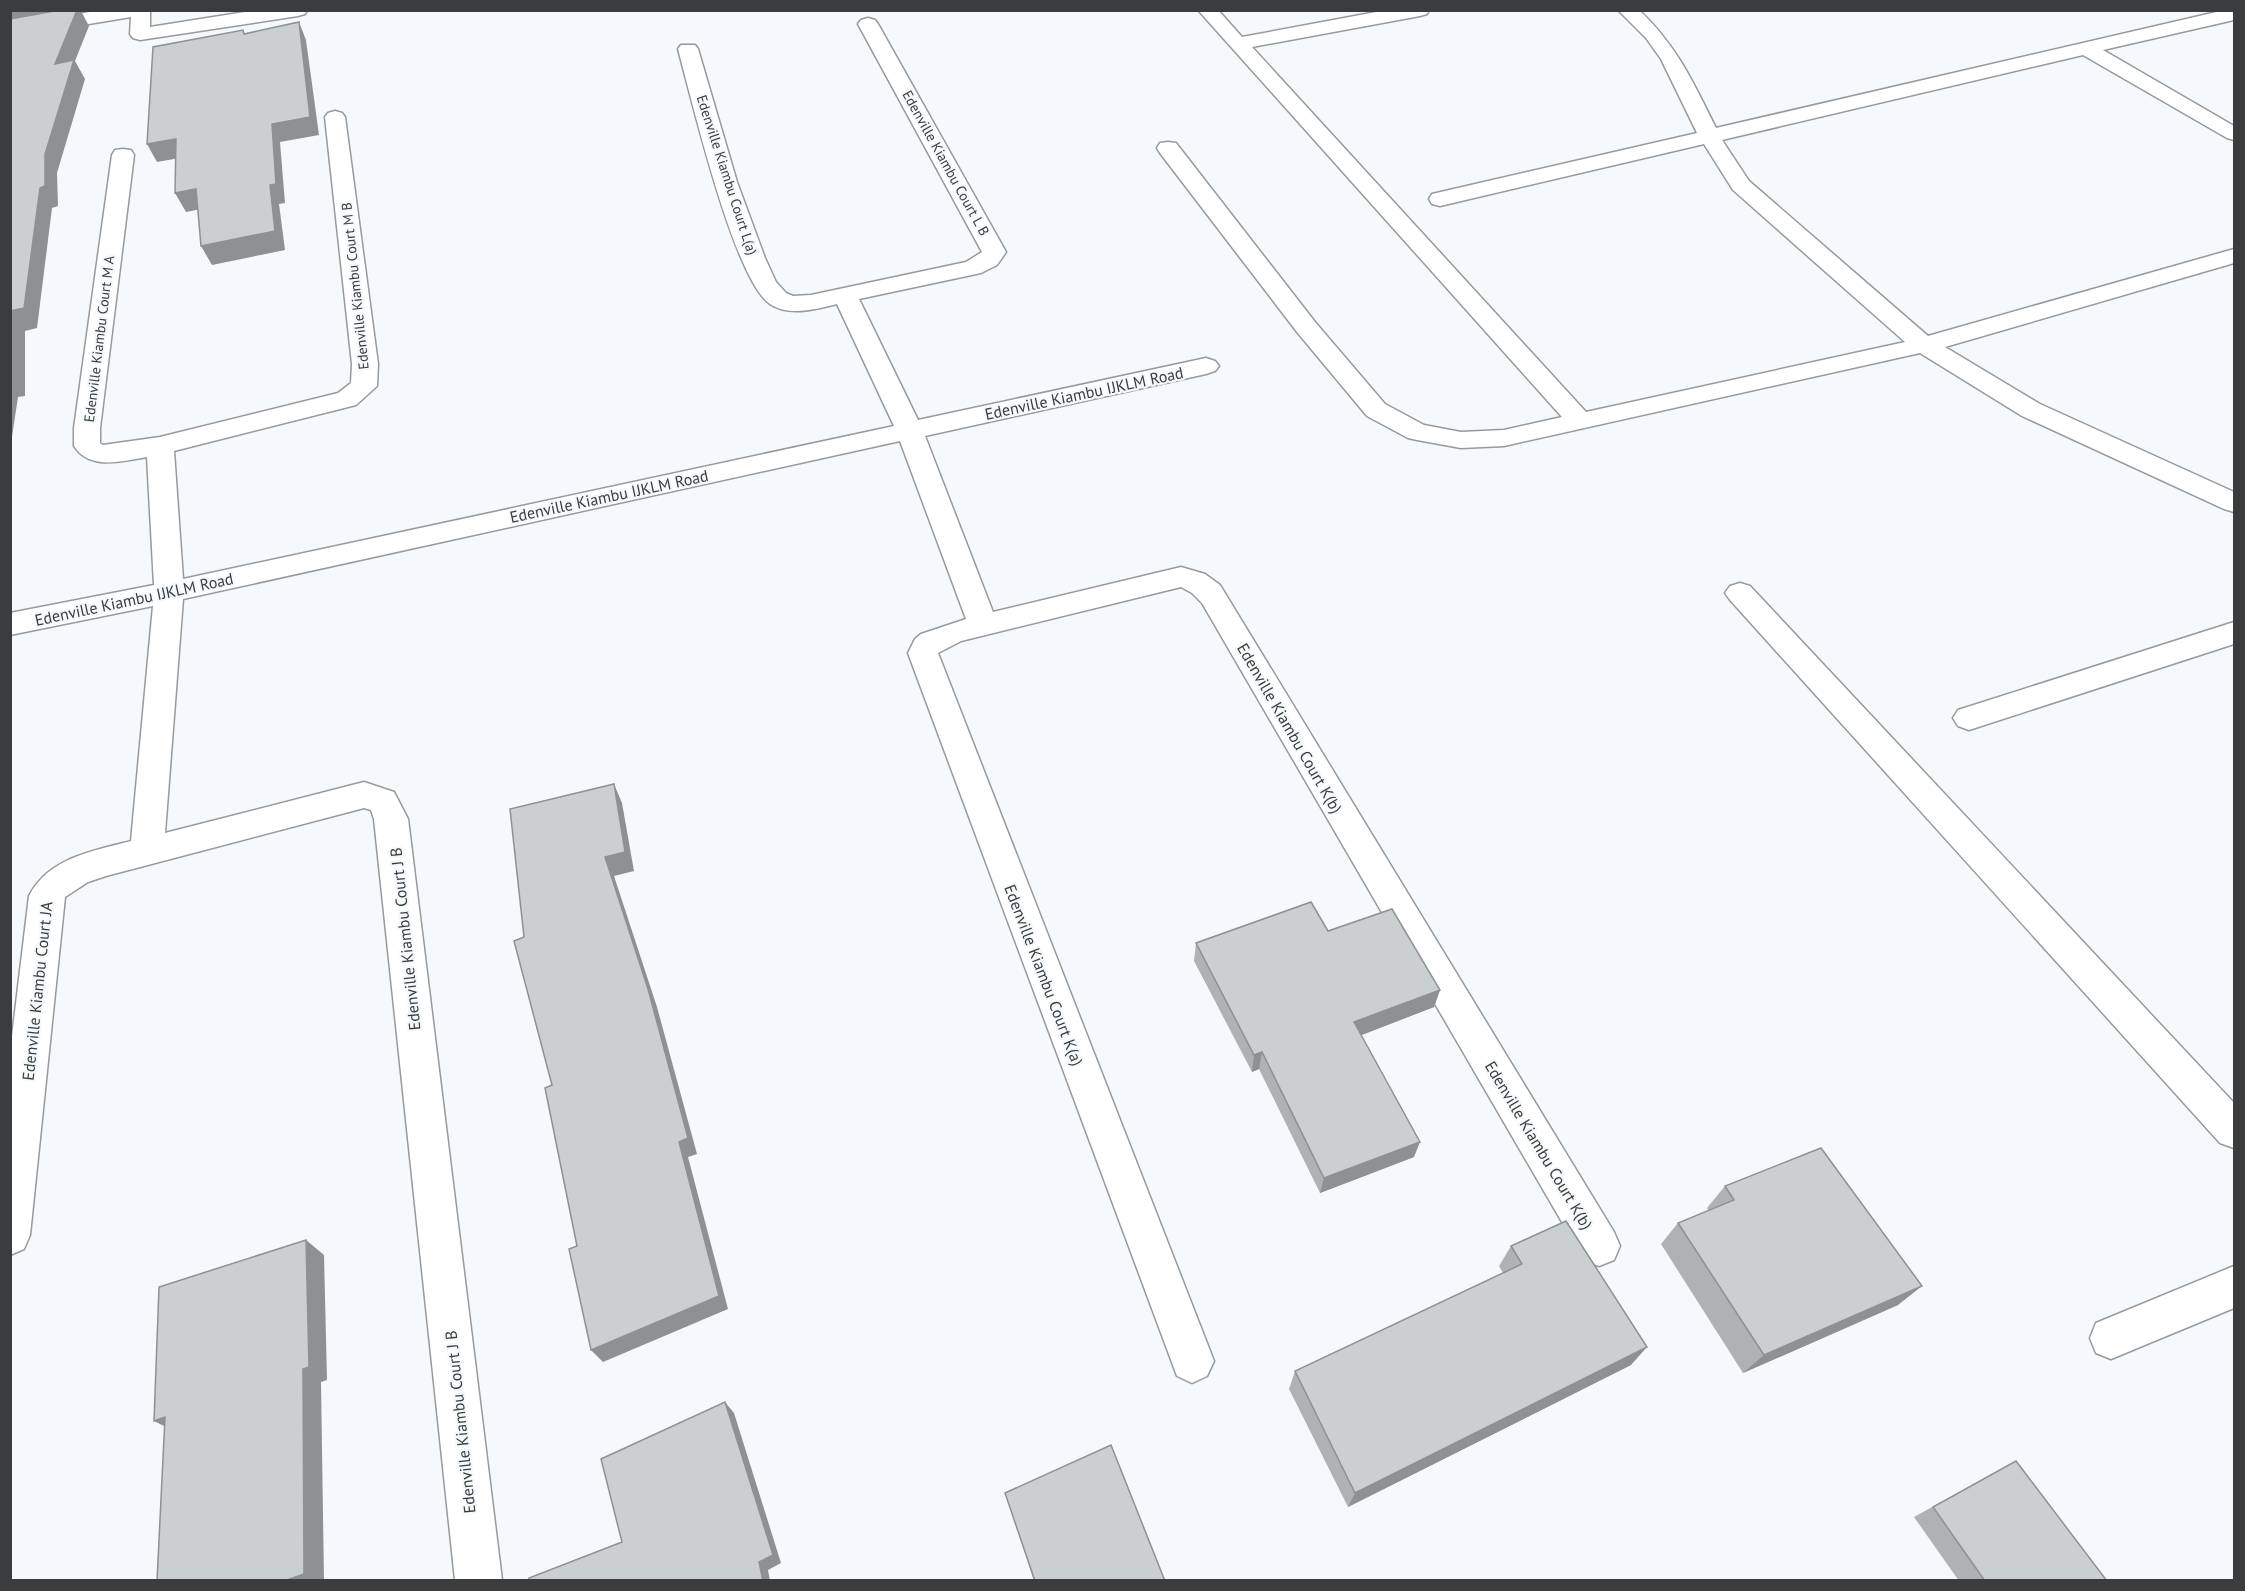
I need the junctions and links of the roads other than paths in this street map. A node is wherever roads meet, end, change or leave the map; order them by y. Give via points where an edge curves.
1 (298, 10) edge
2 (1208, 10) edge
3 (1420, 10) edge
4 (1627, 10) edge
5 (141, 11) edge
6 (2235, 14) edge
7 (868, 24) dead end
8 (10, 31) edge
9 (1238, 44) junction
10 (688, 49) dead end
11 (2086, 49) junction
12 (335, 117) dead end
13 (2235, 134) edge
14 (1709, 136) junction
15 (1168, 148) dead end
16 (123, 155) dead end
17 (1440, 199) dead end
18 (2235, 256) edge
19 (844, 295) junction
20 (1924, 345) junction
21 (1206, 366) dead end
22 (1581, 422) junction
23 (910, 431) junction
24 (160, 446) junction
25 (2235, 503) edge
26 (169, 592) junction
27 (1740, 593) dead end
28 (10, 624) edge
29 (983, 626) junction
30 (2235, 633) edge
31 (1969, 718) dead end
32 (147, 851) junction
33 (2235, 1130) edge
34 (10, 1235) edge
35 (1599, 1246) dead end
36 (2235, 1287) edge
37 (2111, 1338) dead end
38 (1192, 1361) dead end
39 (478, 1581) edge

1 - 5 street via 140,34
2 - 9 street
3 - 9 street
4 - 14 street via 1653,34 1671,59
5 - 8 street
6 - 11 street
7 - 19 street, Edenville Kiambu Court L B via 994,252 989,260 973,268
9 - 22 street
10 - 19 street, Edenville Kiambu Court L(a) via 747,247 766,287 776,298 802,303
11 - 13 street
11 - 14 street
12 - 24 street, Edenville Kiambu Court M B via 365,364 364,386 347,399
14 - 17 street
14 - 20 street via 1741,185
15 - 22 street via 1306,327 1376,410 1417,432 1461,440 1504,438
16 - 24 street, Edenville Kiambu Court M A via 87,446 98,454
18 - 20 street
19 - 23 street
20 - 22 street
20 - 25 street via 2031,410
21 - 23 street, Edenville Kiambu IJKLM Road
23 - 26 street, Edenville Kiambu IJKLM Road
23 - 29 street
24 - 26 street
26 - 28 street, Edenville Kiambu IJKLM Road
26 - 32 street
27 - 33 street
29 - 35 street, Edenville Kiambu Court K(b) via 1181,577 1204,585
29 - 38 street, Edenville Kiambu Court K(a) via 935,639 924,647 923,653
30 - 31 street
32 - 34 street, Edenville Kiambu Court JA via 71,874 50,886 46,896
32 - 39 street, Edenville Kiambu Court J B via 364,795 377,796 387,804
36 - 37 street

